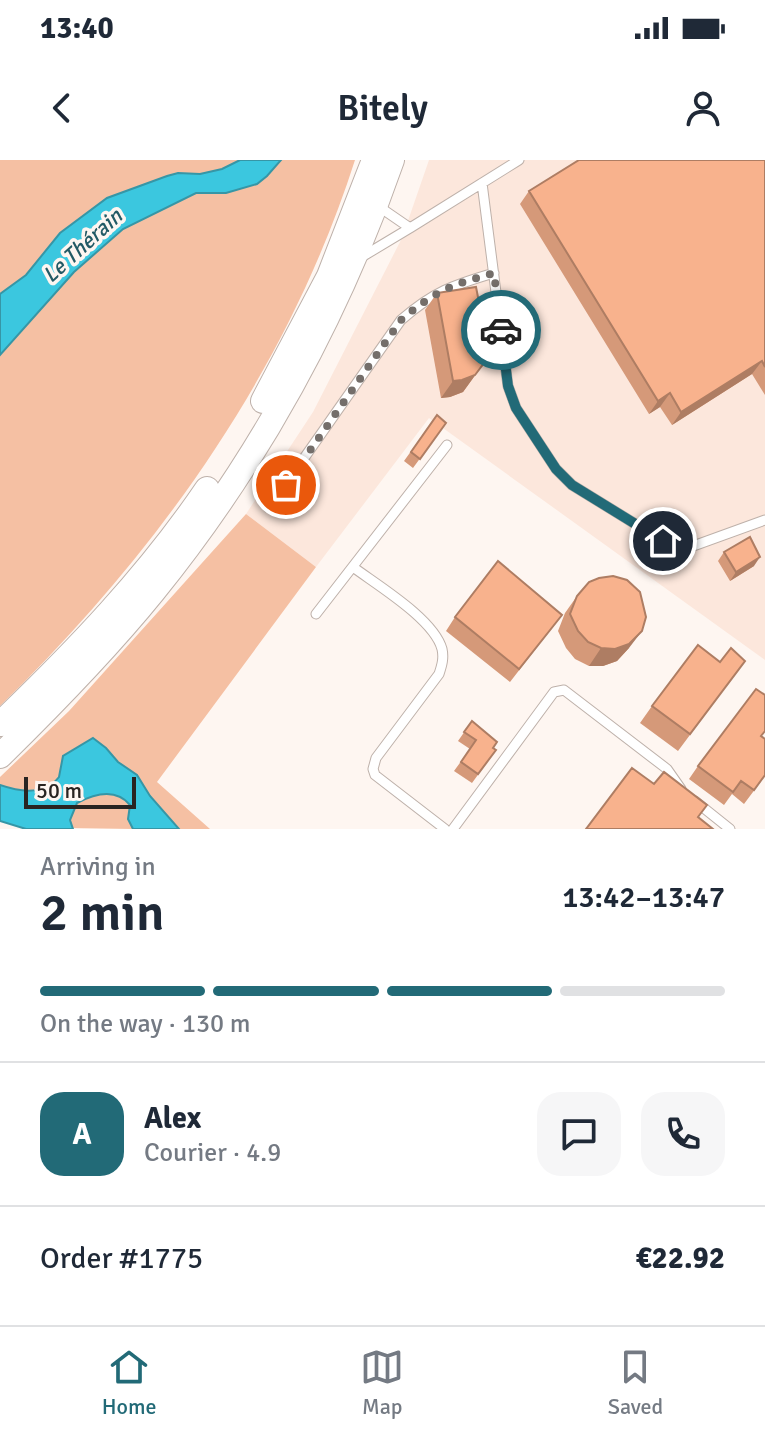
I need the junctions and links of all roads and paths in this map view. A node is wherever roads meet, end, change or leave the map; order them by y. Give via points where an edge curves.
1 (374, 160) edge
2 (392, 160) edge
3 (519, 160) edge
4 (482, 183) junction
5 (377, 204) junction
6 (410, 228) junction
7 (354, 261) junction
8 (494, 273) junction
9 (447, 445) dead end
10 (269, 508) dead end
11 (765, 520) edge
12 (353, 567) junction
13 (316, 614) dead end
14 (96, 656) junction
15 (0, 724) edge
16 (0, 745) edge
17 (0, 756) edge
18 (445, 829) edge
19 (453, 829) edge
20 (730, 829) edge

1 - 15 main road via 318,300 227,459 134,585
2 - 5 main road
3 - 4 lane
4 - 6 lane
4 - 8 lane
5 - 6 lane
5 - 7 main road
6 - 7 lane
7 - 14 main road via 304,364 232,481 164,579
8 - 10 lane via 426,298 401,320
8 - 11 lane via 508,386 516,408 572,485 685,549
9 - 12 lane
12 - 13 lane
12 - 18 lane via 428,625 441,646 439,674 373,769
14 - 16 main road
14 - 17 main road
19 - 20 lane via 554,692 564,690 667,769 683,791

